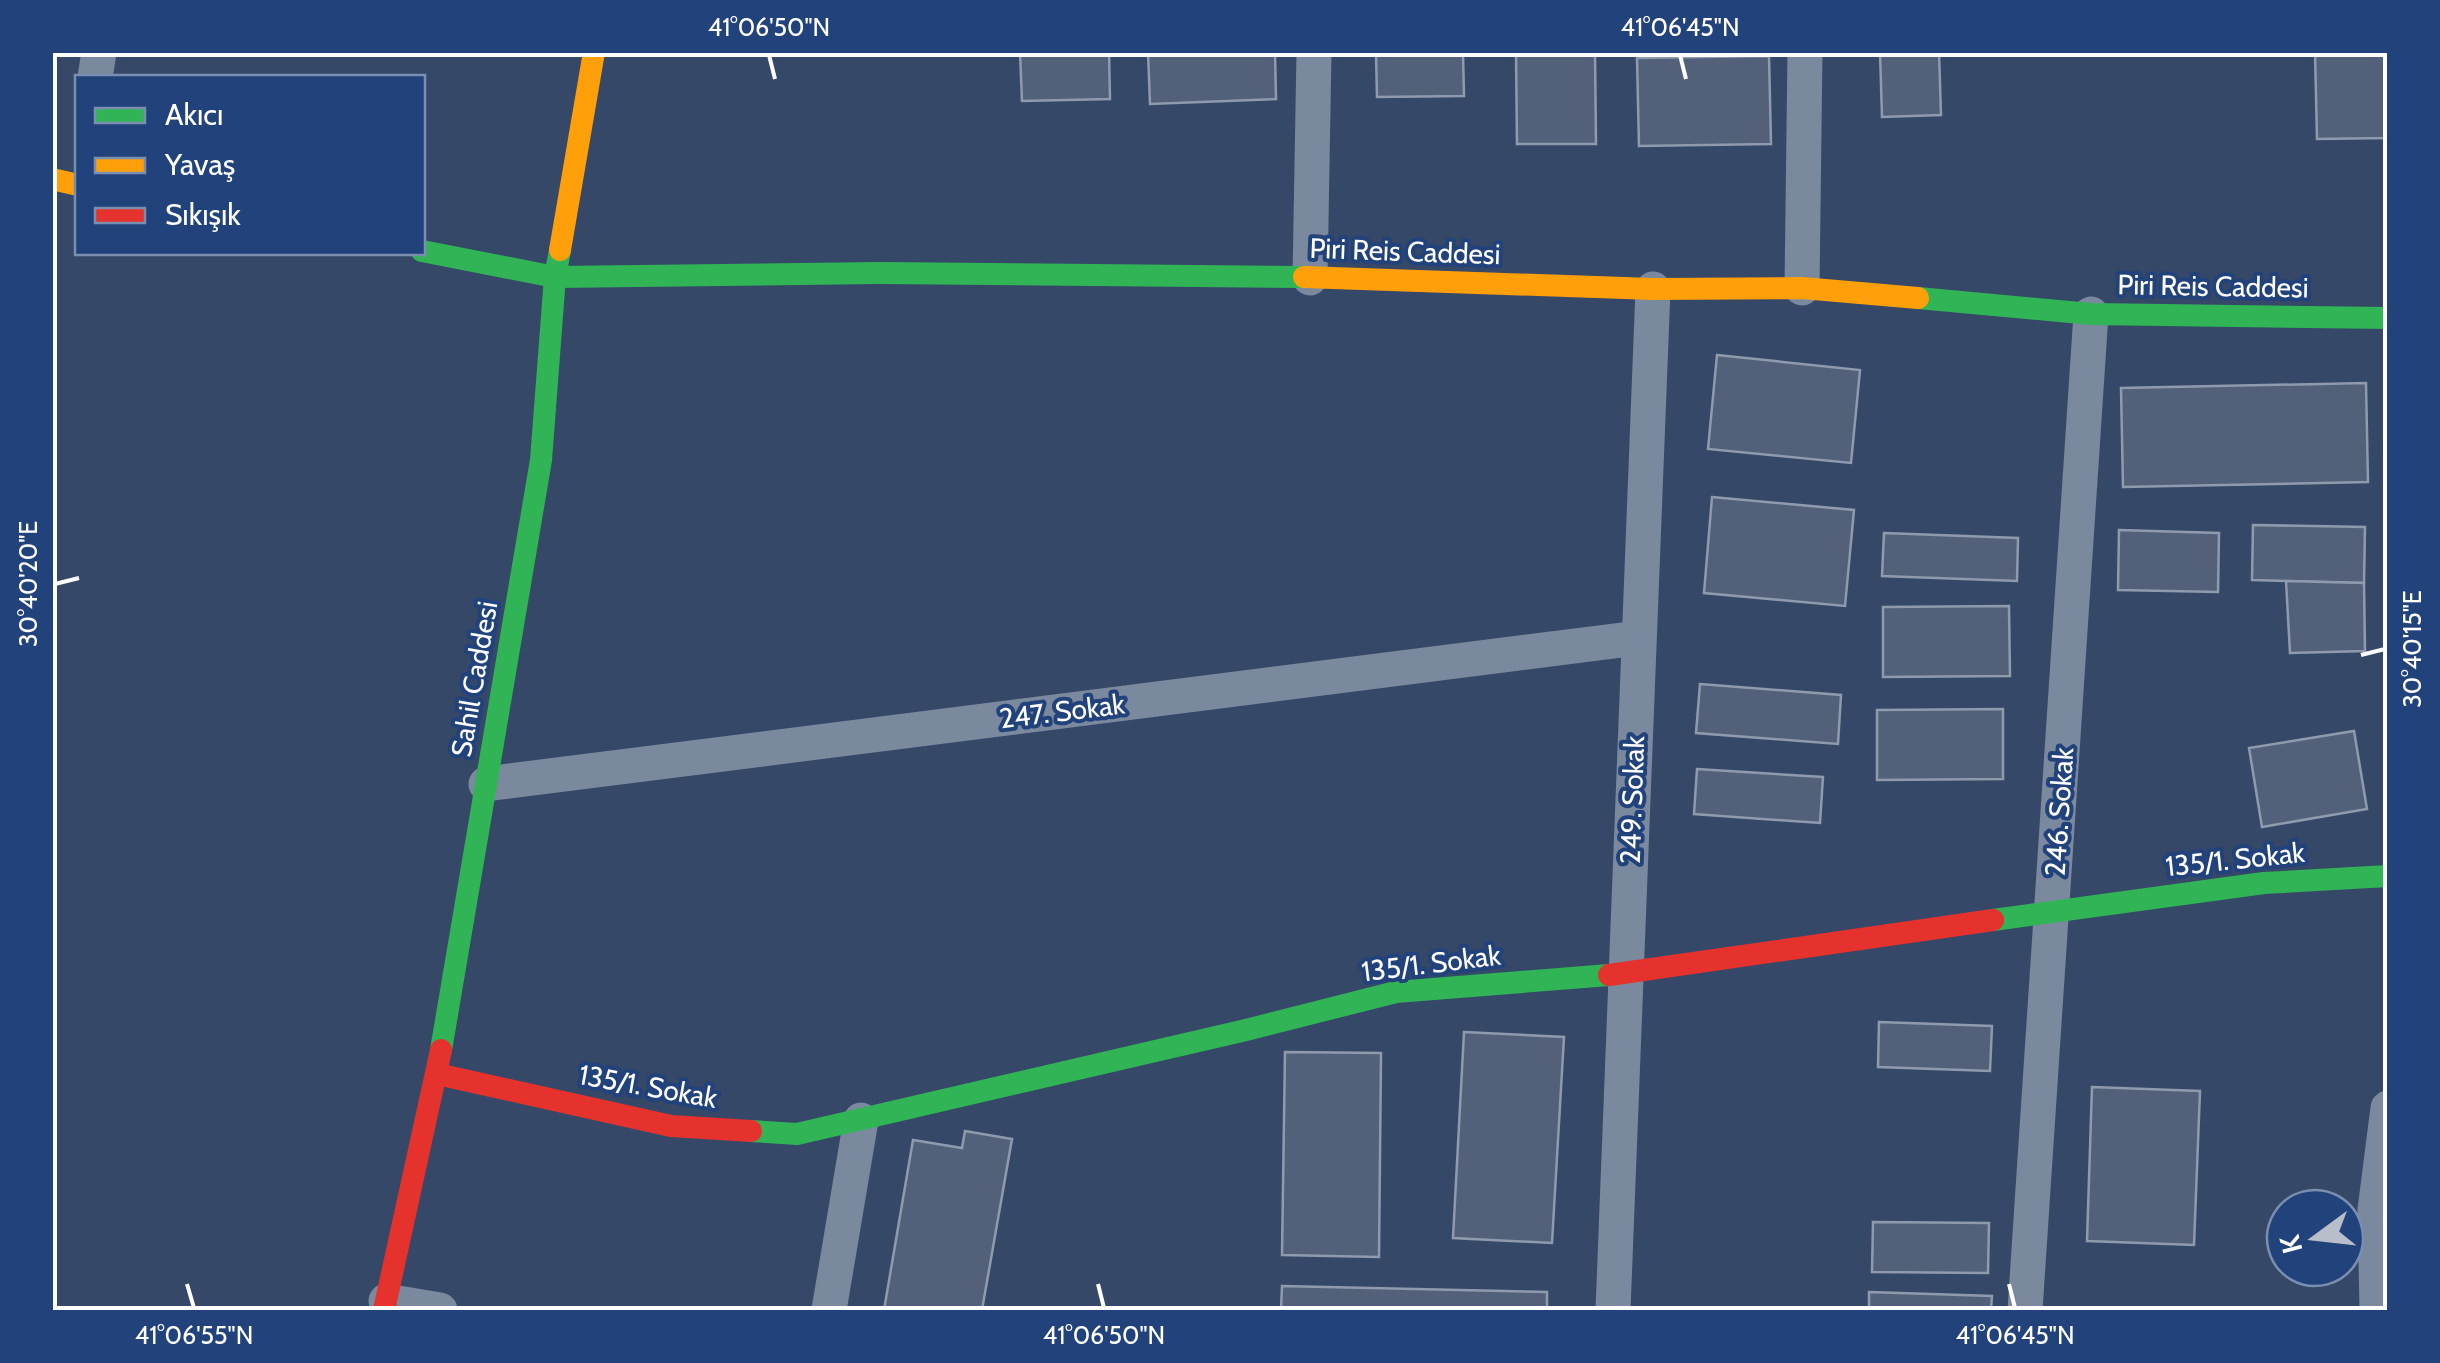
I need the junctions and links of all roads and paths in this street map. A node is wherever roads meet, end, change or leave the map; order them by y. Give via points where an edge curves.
1 (594, 52) edge
2 (1314, 52) edge
3 (1805, 52) edge
4 (425, 252) edge
5 (555, 277) junction
6 (1310, 278) junction
7 (1802, 288) junction
8 (1653, 289) junction
9 (2091, 314) junction
10 (2388, 318) edge
11 (1638, 638) junction
12 (486, 784) junction
13 (2388, 876) edge
14 (2052, 911) junction
15 (1625, 974) junction
16 (437, 1074) junction
17 (2388, 1108) edge
18 (860, 1120) junction
19 (385, 1306) edge
20 (440, 1310) edge
21 (828, 1310) edge
22 (1613, 1310) edge
23 (2025, 1310) edge
24 (2378, 1310) edge

1 - 5 street, Sahil Caddesi
2 - 6 street
3 - 7 street
4 - 5 street, Piri Reis Caddesi
5 - 6 street, Piri Reis Caddesi
5 - 12 street, Sahil Caddesi via 541,460
6 - 8 street, Piri Reis Caddesi
7 - 8 street, Piri Reis Caddesi
7 - 9 street, Piri Reis Caddesi
8 - 11 street, 249. Sokak
9 - 10 street, Piri Reis Caddesi
9 - 14 street, 246. Sokak
11 - 12 street, 247. Sokak
11 - 15 street, 249. Sokak
12 - 16 street, Sahil Caddesi
13 - 14 street, 135/1. Sokak via 2264,883
14 - 15 street, 135/1. Sokak
14 - 23 street, 246. Sokak
15 - 18 street, 135/1. Sokak via 1396,992
15 - 22 street, 249. Sokak
16 - 18 street, 135/1. Sokak via 670,1126 797,1134
16 - 19 street, Sahil Caddesi
17 - 24 street via 2375,1210
18 - 21 street
19 - 20 street

